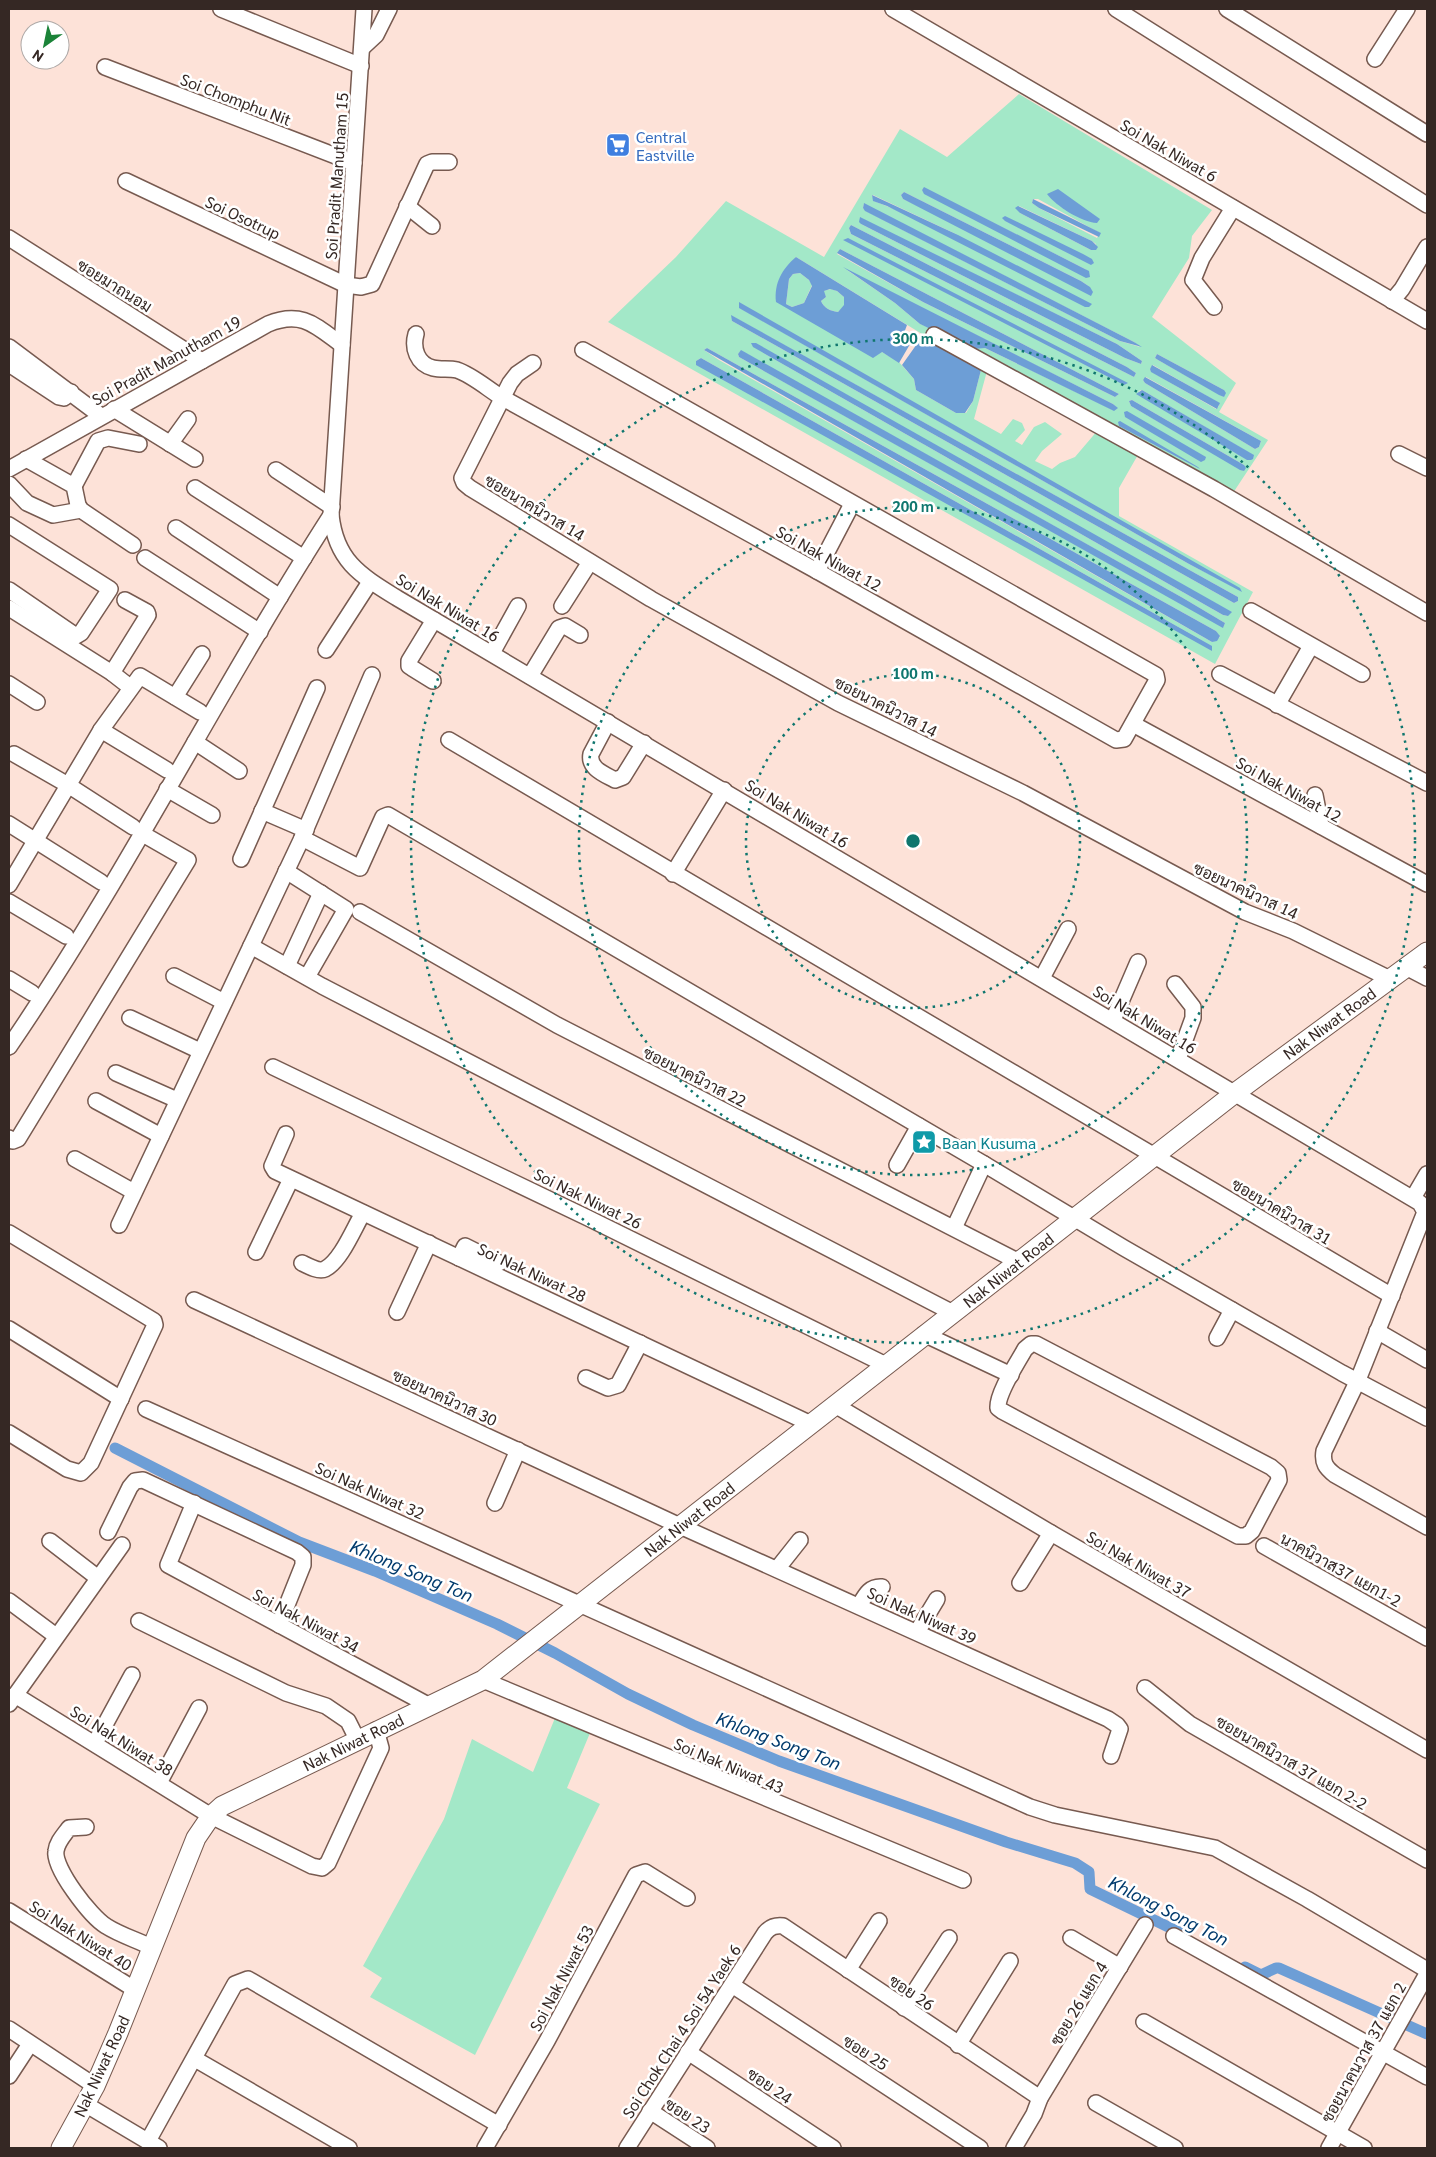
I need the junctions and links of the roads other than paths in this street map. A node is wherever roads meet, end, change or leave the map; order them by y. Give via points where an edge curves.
1 (221, 9) edge
2 (364, 9) edge
3 (389, 9) edge
4 (893, 9) edge
5 (1116, 9) edge
6 (1227, 9) edge
7 (1407, 9) edge
8 (362, 48) junction
9 (1375, 59) dead end
10 (361, 66) junction
11 (105, 68) dead end
12 (1427, 134) edge
13 (449, 162) dead end
14 (354, 163) junction
15 (126, 181) dead end
16 (1427, 205) edge
17 (408, 206) junction
18 (1233, 208) junction
19 (432, 226) dead end
20 (9, 238) edge
21 (1427, 247) edge
22 (346, 285) junction
23 (1392, 301) junction
24 (1214, 307) dead end
25 (1427, 321) edge
26 (416, 334) dead end
27 (934, 335) dead end
28 (342, 345) junction
29 (9, 348) edge
30 (583, 350) dead end
31 (202, 361) junction
32 (533, 363) dead end
33 (9, 364) edge
34 (71, 392) junction
35 (501, 398) junction
36 (108, 413) junction
37 (188, 419) dead end
38 (139, 444) dead end
39 (170, 444) junction
40 (1399, 454) dead end
41 (26, 459) junction
42 (195, 459) dead end
43 (9, 468) edge
44 (1427, 468) edge
45 (276, 470) dead end
46 (9, 484) edge
47 (74, 486) junction
48 (195, 488) dead end
49 (852, 504) junction
50 (81, 510) junction
51 (331, 511) junction
52 (9, 525) edge
53 (176, 528) dead end
54 (133, 545) dead end
55 (145, 558) dead end
56 (304, 558) junction
57 (590, 562) junction
58 (817, 571) junction
59 (370, 582) junction
60 (9, 590) edge
61 (280, 597) junction
62 (125, 600) dead end
63 (518, 606) dead end
64 (562, 606) dead end
65 (9, 608) edge
66 (1250, 611) dead end
67 (1427, 613) edge
68 (434, 620) junction
69 (260, 632) junction
70 (580, 635) dead end
71 (1311, 646) junction
72 (326, 650) dead end
73 (202, 654) dead end
74 (492, 654) junction
75 (112, 673) junction
76 (1220, 674) dead end
77 (1362, 674) dead end
78 (372, 675) dead end
79 (530, 676) junction
80 (433, 681) dead end
81 (9, 684) edge
82 (130, 687) junction
83 (317, 688) dead end
84 (176, 697) junction
85 (37, 702) dead end
86 (1277, 705) junction
87 (200, 712) dead end
88 (608, 722) junction
89 (1133, 724) junction
90 (101, 730) junction
91 (449, 740) dead end
92 (195, 742) junction
93 (644, 743) junction
94 (14, 754) dead end
95 (167, 770) dead end
96 (239, 771) dead end
97 (1427, 783) edge
98 (68, 785) junction
99 (167, 789) junction
100 (724, 790) junction
101 (1315, 795) dead end
102 (262, 811) junction
103 (212, 815) dead end
104 (9, 824) edge
105 (1321, 826) junction
106 (137, 830) junction
107 (304, 834) junction
108 (35, 840) junction
109 (241, 859) dead end
110 (286, 871) junction
111 (673, 874) junction
112 (101, 882) dead end
113 (1427, 884) edge
114 (9, 885) edge
115 (321, 893) junction
116 (9, 902) edge
117 (353, 910) junction
118 (1068, 929) dead end
119 (66, 936) dead end
120 (251, 946) junction
121 (1427, 952) edge
122 (1138, 962) dead end
123 (287, 966) junction
124 (1406, 967) junction
125 (174, 976) dead end
126 (307, 977) junction
127 (1042, 978) junction
128 (1427, 978) edge
129 (9, 979) edge
130 (1390, 979) junction
131 (1175, 984) dead end
132 (32, 993) dead end
133 (224, 1002) junction
134 (130, 1018) dead end
135 (1113, 1020) junction
136 (9, 1047) edge
137 (200, 1051) junction
138 (1178, 1059) junction
139 (273, 1067) dead end
140 (116, 1073) dead end
141 (1235, 1093) junction
142 (177, 1100) junction
143 (96, 1101) dead end
144 (919, 1126) junction
145 (286, 1134) dead end
146 (161, 1136) junction
147 (9, 1138) edge
148 (1155, 1156) junction
149 (75, 1159) dead end
150 (984, 1164) junction
151 (897, 1165) dead end
152 (1427, 1174) edge
153 (290, 1179) junction
154 (134, 1192) junction
155 (1417, 1200) junction
156 (363, 1213) junction
157 (1075, 1218) junction
158 (118, 1225) dead end
159 (954, 1228) junction
160 (9, 1233) edge
161 (429, 1243) junction
162 (256, 1252) dead end
163 (460, 1258) junction
164 (499, 1262) dead end
165 (1019, 1262) junction
166 (302, 1263) dead end
167 (1392, 1296) junction
168 (194, 1300) dead end
169 (1232, 1310) junction
170 (397, 1312) dead end
171 (953, 1313) junction
172 (9, 1329) edge
173 (1377, 1332) junction
174 (924, 1334) junction
175 (1217, 1338) dead end
176 (640, 1343) junction
177 (1427, 1360) edge
178 (886, 1366) junction
179 (1011, 1375) junction
180 (586, 1378) dead end
181 (1358, 1380) junction
182 (121, 1399) junction
183 (836, 1405) junction
184 (146, 1409) dead end
185 (1427, 1418) edge
186 (811, 1424) junction
187 (9, 1433) edge
188 (518, 1450) junction
189 (194, 1503) junction
190 (495, 1503) dead end
191 (680, 1526) junction
192 (1427, 1527) edge
193 (108, 1532) dead end
194 (1051, 1532) junction
195 (800, 1540) dead end
196 (50, 1541) dead end
197 (122, 1545) dead end
198 (1264, 1546) dead end
199 (777, 1569) junction
200 (98, 1578) junction
201 (1020, 1583) dead end
202 (882, 1588) dead end
203 (937, 1599) dead end
204 (9, 1601) edge
205 (579, 1605) junction
206 (859, 1606) junction
207 (139, 1621) dead end
208 (278, 1625) junction
209 (917, 1632) junction
210 (56, 1636) junction
211 (1427, 1638) edge
212 (132, 1675) dead end
213 (483, 1680) junction
214 (1145, 1688) dead end
215 (12, 1699) edge
216 (428, 1705) junction
217 (199, 1708) dead end
218 (376, 1730) junction
219 (357, 1740) junction
220 (95, 1743) junction
221 (1427, 1750) edge
222 (1111, 1756) dead end
223 (159, 1783) junction
224 (210, 1816) junction
225 (86, 1827) dead end
226 (1427, 1860) edge
227 (963, 1880) dead end
228 (687, 1898) dead end
229 (9, 1911) edge
230 (880, 1921) dead end
231 (1145, 1925) dead end
232 (765, 1933) joint
233 (1174, 1936) dead end
234 (949, 1938) dead end
235 (1071, 1938) dead end
236 (151, 1947) junction
237 (1010, 1961) dead end
238 (1120, 1967) junction
239 (848, 1970) junction
240 (1427, 1970) edge
241 (1427, 1974) edge
242 (732, 1984) junction
243 (134, 1989) junction
244 (904, 2008) junction
245 (1144, 2022) dead end
246 (9, 2029) edge
247 (30, 2044) junction
248 (958, 2045) junction
249 (688, 2052) junction
250 (1384, 2053) junction
251 (195, 2059) junction
252 (9, 2076) edge
253 (1427, 2077) edge
254 (95, 2086) junction
255 (1040, 2098) junction
256 (1096, 2103) dead end
257 (85, 2104) junction
258 (650, 2111) junction
259 (499, 2125) junction
260 (1338, 2133) junction
261 (154, 2145) edge
262 (61, 2148) edge
263 (349, 2148) edge
264 (485, 2148) edge
265 (627, 2148) edge
266 (707, 2148) edge
267 (833, 2148) edge
268 (980, 2148) edge
269 (1014, 2148) edge
270 (1175, 2148) edge
271 (1329, 2148) edge
272 (1364, 2148) edge

1 - 10 street
2 - 8 street, Soi Pradit Manutham 15
3 - 8 street via 376,34
4 - 18 street, Soi Nak Niwat 6
5 - 16 street
6 - 12 street
7 - 9 street
8 - 10 street, Soi Pradit Manutham 15
10 - 14 street, Soi Pradit Manutham 15
11 - 14 street, Soi Chomphu Nit
13 - 17 street via 427,164
14 - 22 street, Soi Pradit Manutham 15
15 - 22 street, Soi Osotrup
17 - 19 street
17 - 22 street via 372,284 361,287
18 - 23 street, Soi Nak Niwat 6
18 - 24 street via 1202,258 1193,280
20 - 31 street, ซอยมาถนอม
21 - 23 street
22 - 28 street, Soi Pradit Manutham 15
23 - 25 street, Soi Nak Niwat 6
26 - 35 street, Soi Nak Niwat 12 via 414,350 425,364 433,368 459,370
27 - 67 street via 1214,489
28 - 31 street, Soi Pradit Manutham 19 via 310,323 282,318
28 - 51 street, Soi Nak Niwat 16
29 - 34 street
30 - 49 street
31 - 36 street, Soi Pradit Manutham 19
32 - 35 street, ซอยนาคนิวาส 14 via 517,374
33 - 34 street via 59,397 64,398
34 - 36 street
35 - 57 street, ซอยนาคนิวาส 14 via 462,478 464,483
35 - 58 street, Soi Nak Niwat 12
36 - 39 street
36 - 41 street, Soi Pradit Manutham 19
37 - 39 street
38 - 47 street via 108,438 98,442
39 - 42 street
40 - 44 street
41 - 43 street, Soi Pradit Manutham 19
41 - 47 street
45 - 51 street
46 - 50 street via 27,503 52,515
47 - 50 street
48 - 56 street
49 - 58 street
49 - 89 street, Soi Nak Niwat 12 via 1156,675 1157,680
50 - 54 street
51 - 56 street
51 - 59 street, Soi Nak Niwat 16 via 339,549
52 - 60 street via 110,590 76,636
53 - 61 street
55 - 69 street
56 - 61 street
57 - 64 street
57 - 130 street, ซอยนาคนิวาส 14 via 651,600 838,703 1023,793 1245,912 1294,931
58 - 89 street, Soi Nak Niwat 12 via 1116,740 1124,740
59 - 68 street, Soi Nak Niwat 16
59 - 72 street
61 - 69 street
62 - 75 street via 148,615
63 - 74 street
65 - 75 street
66 - 71 street
68 - 74 street, Soi Nak Niwat 16
68 - 80 street via 409,662 409,666
69 - 92 street
70 - 79 street via 565,626 559,628
71 - 77 street
71 - 86 street
73 - 84 street
74 - 79 street, Soi Nak Niwat 16
75 - 82 street
76 - 86 street
78 - 107 street
79 - 88 street, Soi Nak Niwat 16
81 - 85 street
82 - 84 street via 140,676
82 - 90 street
83 - 102 street
84 - 87 street
86 - 97 street
88 - 93 street, Soi Nak Niwat 16
88 - 93 street via 590,760 615,780 623,778
89 - 105 street, Soi Nak Niwat 12
90 - 95 street
90 - 98 street
91 - 111 street, ซอยนาคนิวาส 31
92 - 96 street
92 - 99 street
93 - 100 street, Soi Nak Niwat 16
94 - 98 street
98 - 106 street
98 - 108 street
99 - 103 street
99 - 106 street
100 - 111 street
100 - 127 street, Soi Nak Niwat 16
101 - 105 street
102 - 107 street
102 - 109 street
104 - 108 street
105 - 113 street, Soi Nak Niwat 12
106 - 136 street via 80,940
106 - 147 street via 188,860 18,1139
107 - 110 street
107 - 144 street via 360,868 382,817 388,816
108 - 112 street
108 - 114 street
110 - 115 street, ซอยนาคนิวาส 22
110 - 120 street
111 - 148 street, ซอยนาคนิวาส 31
115 - 117 street, ซอยนาคนิวาส 22
115 - 123 street
116 - 119 street
117 - 126 street
117 - 159 street, ซอยนาคนิวาส 22 via 557,1025
118 - 127 street
120 - 123 street
120 - 133 street
121 - 124 main road, Nak Niwat Road
122 - 135 street
123 - 126 street
124 - 128 street
124 - 130 main road, Nak Niwat Road
125 - 133 street
126 - 171 street
127 - 135 street, Soi Nak Niwat 16
129 - 132 street
130 - 141 main road, Nak Niwat Road
131 - 138 street via 1193,1007 1193,1018
133 - 137 street
134 - 137 street
135 - 138 street, Soi Nak Niwat 16
137 - 142 street
138 - 141 street, Soi Nak Niwat 16
139 - 178 street, Soi Nak Niwat 26
140 - 142 street
141 - 148 main road, Nak Niwat Road
141 - 155 street, Soi Nak Niwat 16
142 - 146 street
143 - 146 street
144 - 150 street
144 - 151 street
145 - 153 street, Soi Nak Niwat 28 via 272,1166
146 - 154 street
148 - 157 main road, Nak Niwat Road
148 - 167 street, ซอยนาคนิวาส 31
149 - 154 street
150 - 157 street
150 - 159 street
152 - 155 street
153 - 156 street, Soi Nak Niwat 28
153 - 162 street
154 - 158 street
155 - 167 street via 1424,1212
156 - 161 street, Soi Nak Niwat 28
156 - 166 street via 338,1256 325,1270
157 - 165 main road, Nak Niwat Road
157 - 169 street
159 - 165 street, ซอยนาคนิวาส 22
160 - 182 street via 154,1321 155,1329
161 - 163 street, Soi Nak Niwat 28
161 - 170 street
163 - 164 street via 465,1246
163 - 176 street, Soi Nak Niwat 28
165 - 171 main road, Nak Niwat Road
167 - 173 street
168 - 188 street, ซอยนาคนิวาส 30
169 - 175 street
169 - 181 street
171 - 174 main road, Nak Niwat Road
172 - 182 street
173 - 177 street
173 - 181 street
174 - 178 main road, Nak Niwat Road
174 - 179 street
176 - 180 street via 618,1385 608,1388
176 - 186 street, Soi Nak Niwat 28
178 - 183 main road, Nak Niwat Road
179 - 179 street via 1028,1345 1036,1344 1271,1467 1278,1473 1279,1480 1252,1531 1246,1536 1238,1536 1002,1411 998,1404
181 - 185 street
181 - 192 street via 1324,1451 1324,1464 1335,1475
182 - 187 street via 91,1463 81,1473 68,1469
183 - 186 main road, Nak Niwat Road
183 - 194 street, Soi Nak Niwat 37
184 - 205 street, Soi Nak Niwat 32
186 - 191 main road, Nak Niwat Road
188 - 190 street
188 - 191 street, ซอยนาคนิวาส 30
189 - 193 street via 143,1480 135,1481
189 - 208 street, Soi Nak Niwat 34 via 168,1565
189 - 208 street via 303,1557 303,1565
191 - 199 street, Soi Nak Niwat 39
191 - 205 main road, Nak Niwat Road
194 - 201 street
194 - 221 street, Soi Nak Niwat 37
195 - 199 street
196 - 200 street
197 - 200 street
198 - 211 street, นาคนิวาส37 แยก1-2
199 - 206 street, Soi Nak Niwat 39
200 - 210 street
202 - 206 street via 871,1589
203 - 209 street
204 - 210 street
205 - 213 main road, Nak Niwat Road
205 - 240 street, Soi Nak Niwat 32 via 1045,1812 1215,1848
206 - 209 street, Soi Nak Niwat 39
207 - 219 street via 286,1693 326,1706 348,1721
208 - 216 street, Soi Nak Niwat 34
209 - 222 street, Soi Nak Niwat 39 via 1117,1724 1120,1733
210 - 215 street
212 - 220 street
213 - 216 main road, Nak Niwat Road
213 - 227 street, Soi Nak Niwat 43
214 - 226 street, ซอยนาคนิวาส 37 แยก 2-2 via 1190,1724
215 - 220 street, Soi Nak Niwat 38
216 - 218 main road, Nak Niwat Road
217 - 223 street
218 - 219 main road, Nak Niwat Road
218 - 224 street, Soi Nak Niwat 38 via 381,1748 328,1863 322,1868
219 - 224 main road, Nak Niwat Road via 222,1806
220 - 223 street, Soi Nak Niwat 38
223 - 224 street, Soi Nak Niwat 38
224 - 236 main road, Nak Niwat Road via 196,1838
225 - 236 street via 69,1828 58,1842 55,1853 62,1872 94,1916 106,1926
228 - 259 street, Soi Nak Niwat 53 via 645,1872 636,1875
229 - 243 street, Soi Nak Niwat 40
230 - 239 street
231 - 238 street, ซอย 26 แยก 4
232 - 239 street, ซอย 26 via 773,1927 783,1926
232 - 242 street, Soi Chok Chai 4 Soi 54 Yaek 6
233 - 250 street
234 - 244 street
235 - 238 street
236 - 243 main road, Nak Niwat Road
237 - 248 street
238 - 255 street, ซอย 26 แยก 4
239 - 244 street, ซอย 26
241 - 250 street, ซอยนาคนวาส 37 แยก 2
242 - 249 street, Soi Chok Chai 4 Soi 54 Yaek 6
242 - 268 street, ซอย 25
243 - 254 main road, Nak Niwat Road
244 - 248 street, ซอย 26
245 - 260 street
246 - 247 street
247 - 252 street
247 - 254 street
248 - 255 street, ซอย 26
249 - 258 street, Soi Chok Chai 4 Soi 54 Yaek 6
249 - 267 street, ซอย 24
250 - 253 street
250 - 260 street, ซอยนาคนวาส 37 แยก 2
251 - 259 street via 235,1984 248,1979
251 - 261 street
251 - 263 street
254 - 257 main road, Nak Niwat Road
255 - 269 street, ซอย 26 แยก 4
256 - 270 street
257 - 261 street
257 - 262 main road, Nak Niwat Road
258 - 265 street, Soi Chok Chai 4 Soi 54 Yaek 6
258 - 266 street, ซอย 23
259 - 264 street, Soi Nak Niwat 53
260 - 271 street, ซอยนาคนวาส 37 แยก 2
260 - 272 street

